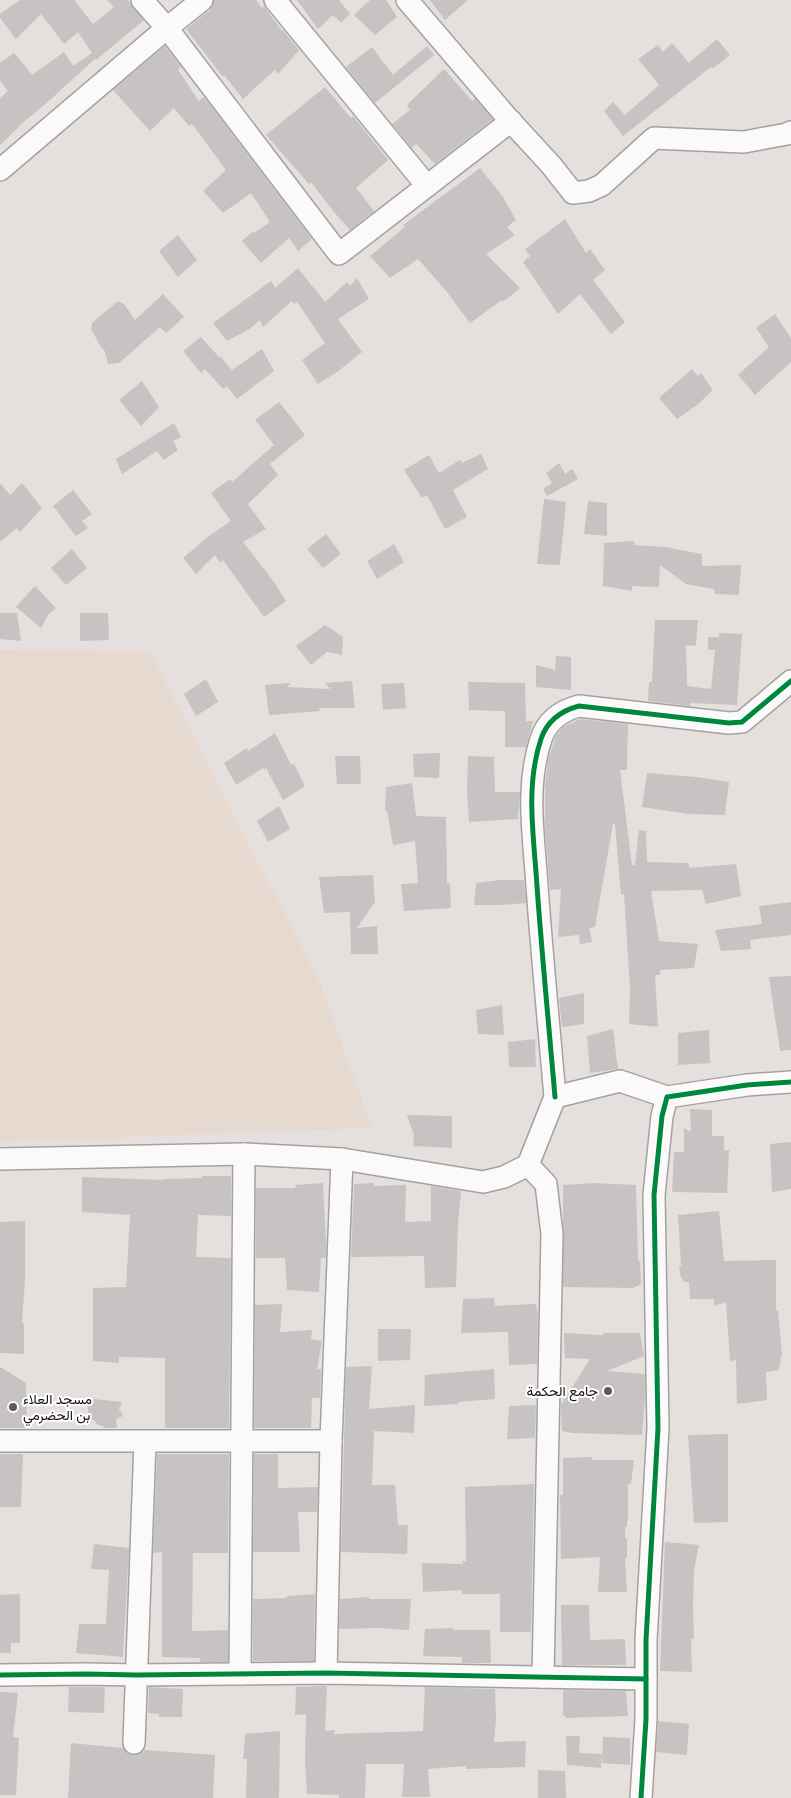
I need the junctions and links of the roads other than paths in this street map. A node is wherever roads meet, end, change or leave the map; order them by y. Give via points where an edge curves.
1 (142, 0) edge
2 (202, 0) edge
3 (275, 0) edge
4 (407, 0) edge
5 (167, 28) junction
6 (511, 121) junction
7 (791, 132) edge
8 (0, 170) edge
9 (427, 186) junction
10 (791, 682) edge
11 (791, 1082) edge
12 (555, 1097) junction
13 (667, 1097) junction
14 (244, 1154) junction
15 (0, 1159) edge
16 (342, 1159) junction
17 (528, 1165) junction
18 (0, 1441) edge
19 (331, 1441) junction
20 (145, 1442) junction
21 (241, 1442) junction
22 (326, 1673) junction
23 (240, 1674) junction
24 (0, 1675) edge
25 (136, 1675) junction
26 (543, 1677) junction
27 (646, 1679) junction
28 (134, 1743) dead end
29 (641, 1798) edge

1 - 5 street
2 - 5 street
3 - 9 street
4 - 6 street
5 - 8 street
5 - 9 street via 339,254
6 - 7 street via 573,193 602,185 654,138 744,142
6 - 9 street
10 - 12 street via 742,722 579,706 565,710 551,721 541,738 532,772 531,799
11 - 13 street
12 - 13 street via 620,1082
12 - 17 street
13 - 27 street via 654,1195 658,1428
14 - 15 street
14 - 16 street
14 - 21 street
16 - 17 street via 483,1182 504,1178
16 - 19 street
17 - 26 street via 546,1184 552,1234
18 - 20 street
19 - 21 street
19 - 22 street
20 - 21 street
20 - 25 street
21 - 23 street
22 - 23 street
22 - 26 street
23 - 25 street
24 - 25 street
25 - 28 street
26 - 27 street
27 - 29 street

